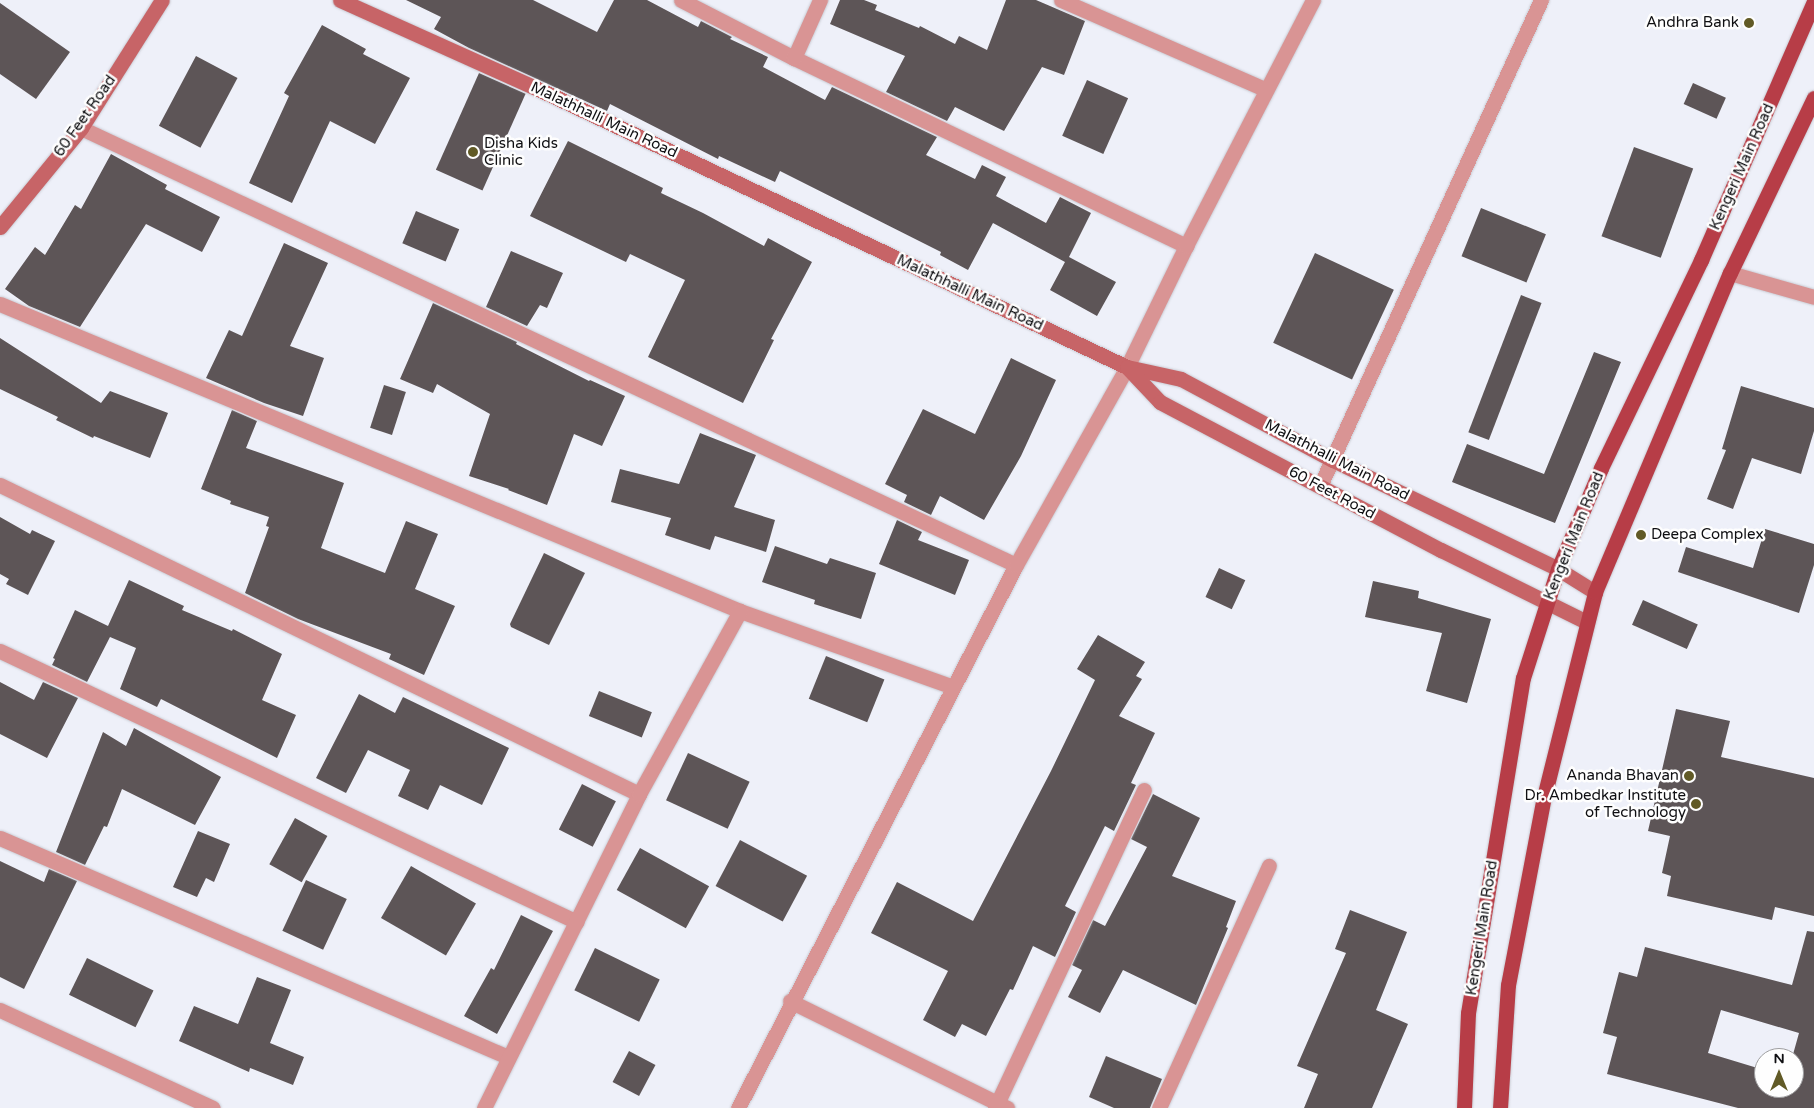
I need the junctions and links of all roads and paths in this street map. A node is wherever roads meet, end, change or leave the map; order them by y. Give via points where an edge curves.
1 (162, 0) edge
2 (340, 0) edge
3 (681, 0) edge
4 (820, 0) edge
5 (1061, 0) edge
6 (1313, 0) edge
7 (1541, 0) edge
8 (1814, 1) edge
9 (794, 58) junction
10 (1265, 89) junction
11 (1814, 98) edge
12 (81, 128) junction
13 (0, 227) edge
14 (1186, 246) junction
15 (1730, 273) junction
16 (1814, 297) edge
17 (0, 304) edge
18 (1127, 367) junction
19 (1333, 460) junction
20 (0, 485) edge
21 (1320, 486) junction
22 (1016, 564) junction
23 (1558, 570) junction
24 (1595, 592) junction
25 (1548, 601) junction
26 (740, 611) junction
27 (1587, 622) junction
28 (0, 651) edge
29 (953, 686) junction
30 (1144, 790) dead end
31 (639, 794) junction
32 (0, 838) edge
33 (1269, 866) dead end
34 (577, 922) junction
35 (790, 1001) junction
36 (0, 1010) edge
37 (508, 1057) junction
38 (1000, 1107) edge
39 (213, 1108) edge
40 (484, 1108) edge
41 (738, 1108) edge
42 (1159, 1108) edge
43 (1464, 1108) edge
44 (1500, 1108) edge

1 - 12 main road, 60 Feet Road
2 - 18 main road, Malathhalli Main Road
3 - 9 street
4 - 9 street
5 - 10 street
6 - 10 street
7 - 19 street
8 - 23 main road, Kengeri Main Road via 1701,260 1601,468
9 - 14 street
10 - 14 street
11 - 15 main road
12 - 13 main road, 60 Feet Road
12 - 22 street
14 - 18 street
15 - 16 street
15 - 24 main road
17 - 26 street
18 - 19 main road, Malathhalli Main Road via 1181,379
18 - 21 main road, 60 Feet Road via 1160,402
18 - 22 street
19 - 21 street
19 - 23 main road, Malathhalli Main Road
20 - 31 street
21 - 25 main road, 60 Feet Road via 1441,550
22 - 29 street
23 - 24 main road, Malathhalli Main Road
23 - 25 main road, Kengeri Main Road
24 - 27 main road
25 - 27 main road, 60 Feet Road
25 - 43 main road, Kengeri Main Road via 1522,687 1468,1013
26 - 29 street
26 - 31 street
27 - 44 main road via 1544,797 1508,985
28 - 34 street
29 - 35 street
30 - 38 street
31 - 34 street
32 - 37 street
33 - 42 street
34 - 37 street
35 - 38 street
35 - 41 street
36 - 39 street
37 - 40 street

